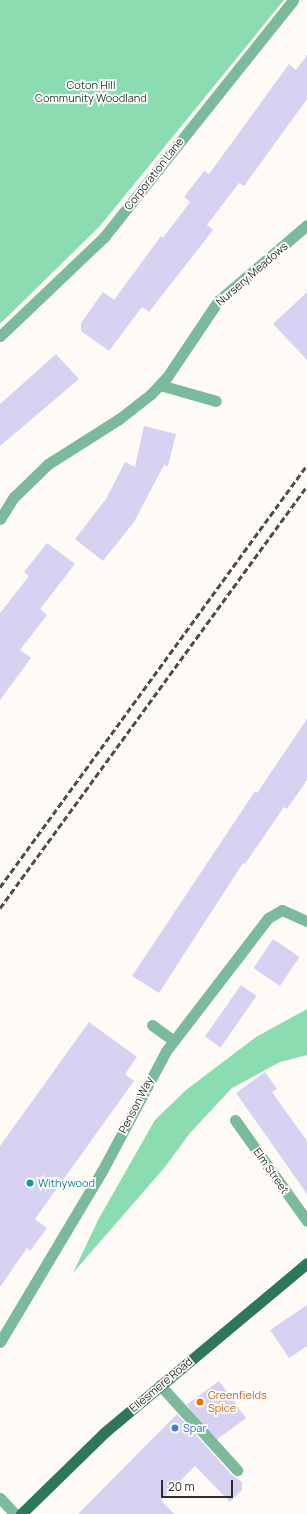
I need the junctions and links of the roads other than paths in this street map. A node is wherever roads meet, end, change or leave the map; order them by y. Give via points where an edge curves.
1 (293, 0) edge
2 (307, 225) edge
3 (0, 336) edge
4 (160, 385) junction
5 (216, 401) dead end
6 (0, 518) edge
7 (307, 921) edge
8 (152, 1025) dead end
9 (174, 1041) junction
10 (235, 1120) dead end
11 (307, 1221) edge
12 (307, 1263) edge
13 (0, 1342) edge
14 (160, 1385) junction
15 (237, 1470) dead end
16 (0, 1498) edge
17 (15, 1514) edge
18 (21, 1514) edge

1 - 3 street, Corporation Lane via 104,237
2 - 4 street, Nursery Meadows via 218,301
4 - 5 street
4 - 6 street, Nursery Meadows via 119,419 48,464 14,497
7 - 9 street, Penson Way via 282,910 268,918
8 - 9 street
9 - 13 street, Penson Way via 154,1070 102,1171
10 - 11 street, Elm Street
12 - 14 main road, Ellesmere Road
14 - 15 street
14 - 18 main road, Ellesmere Road via 105,1432
16 - 17 street

